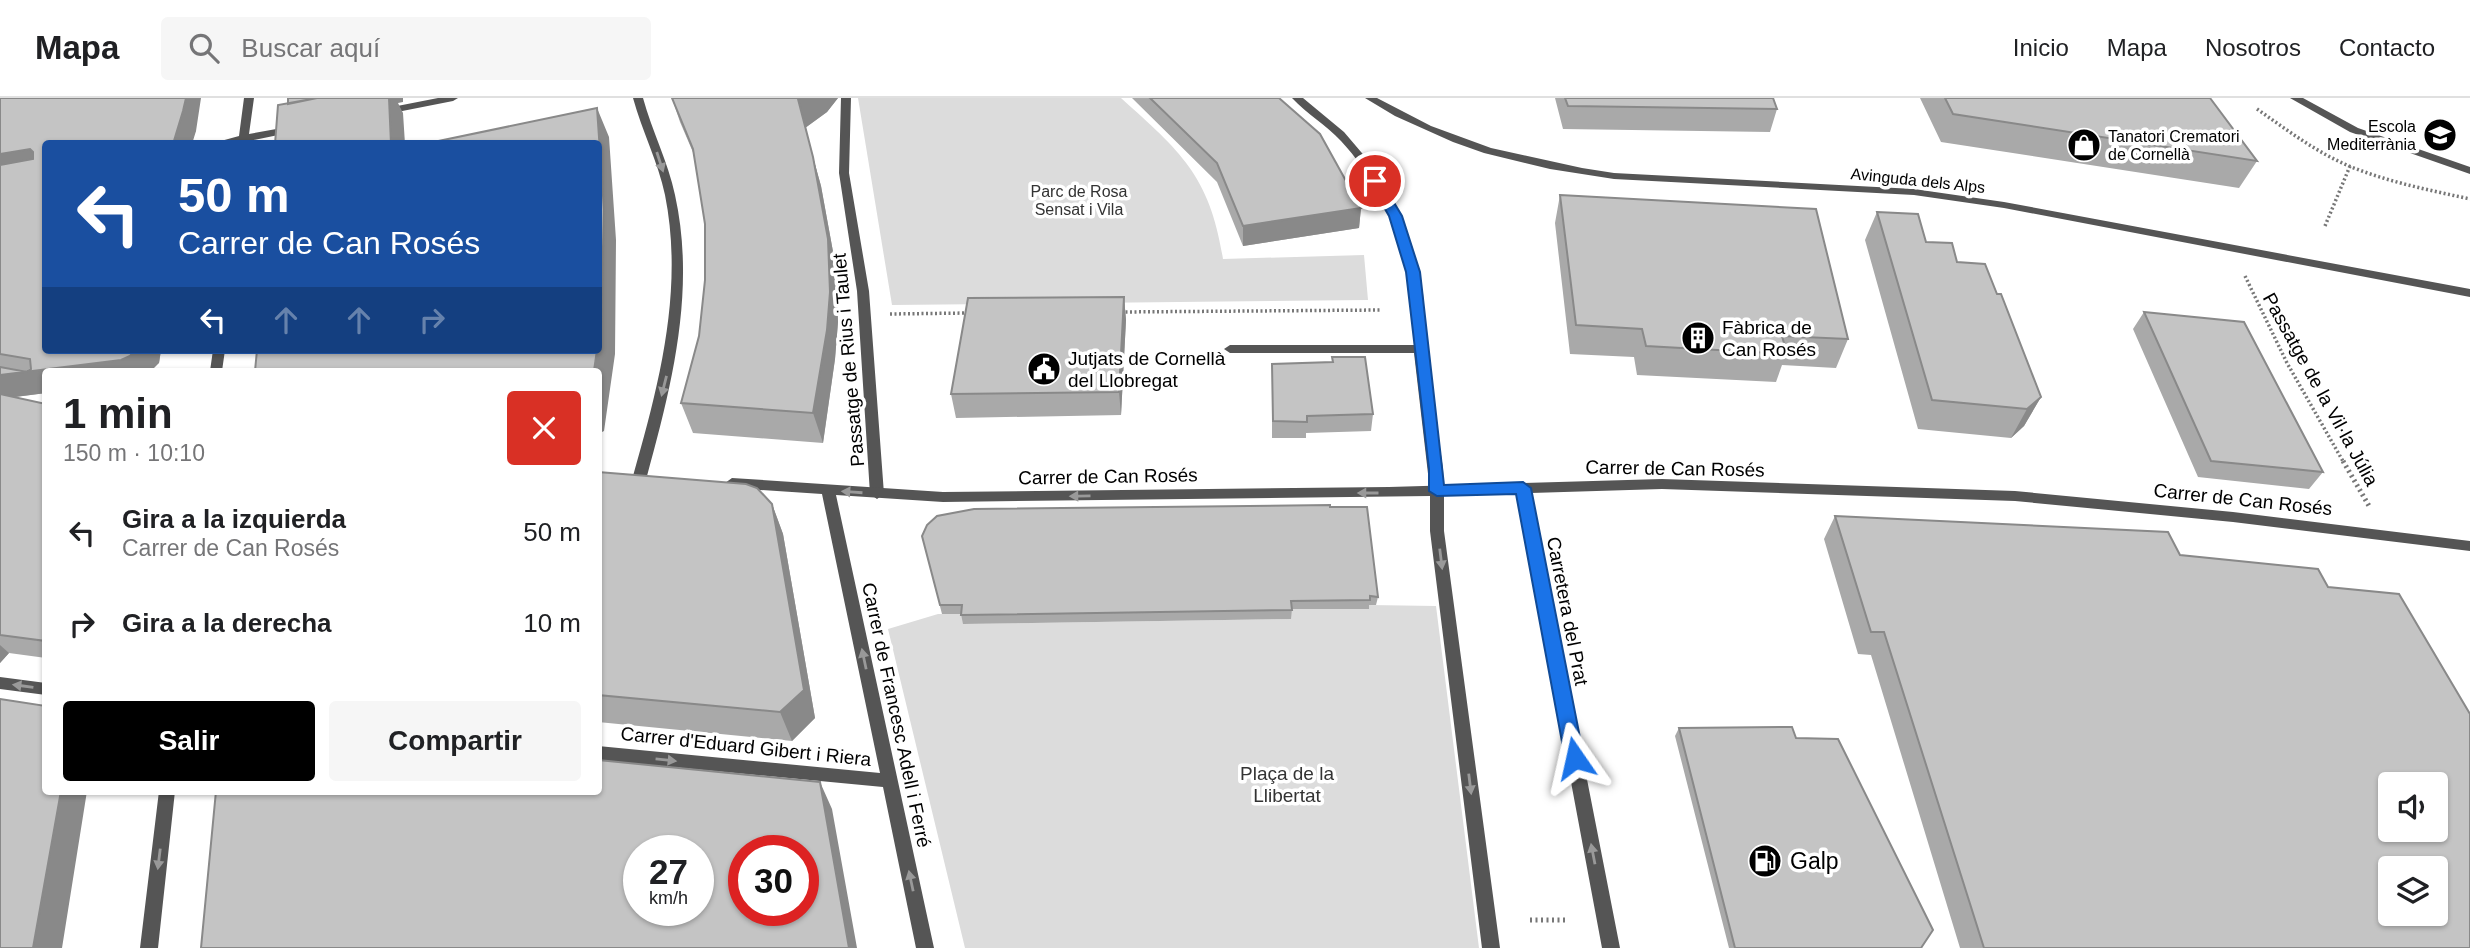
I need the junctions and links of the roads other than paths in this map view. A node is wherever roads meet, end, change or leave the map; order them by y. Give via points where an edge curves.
1 (249, 98) edge
2 (453, 98) edge
3 (638, 98) edge
4 (846, 98) edge
5 (1297, 98) edge
6 (1370, 98) edge
7 (2295, 98) edge
8 (376, 113) edge
9 (311, 125) edge
10 (244, 140) edge
11 (248, 140) edge
12 (2470, 171) edge
13 (2470, 293) edge
14 (1230, 349) dead end
15 (1420, 349) junction
16 (640, 476) edge
17 (712, 482) edge
18 (1523, 488) junction
19 (828, 491) junction
20 (1437, 491) junction
21 (877, 494) junction
22 (2470, 546) edge
23 (0, 683) edge
24 (42, 688) edge
25 (602, 753) edge
26 (890, 782) junction
27 (167, 795) edge
28 (149, 948) edge
29 (925, 948) edge
30 (1491, 948) edge
31 (1611, 948) edge

1 - 10 street
2 - 8 street
3 -> 16 street via 672,204 678,274 669,365
4 - 21 street, Passatge de Rius i Taulet via 844,173 864,314
5 - 15 street via 1345,139 1396,216 1413,272
6 - 13 street, Avinguda dels Alps via 1464,143 1566,170 1938,195
7 - 12 street via 2354,130
9 - 11 street
14 - 15 street
15 - 20 street
17 - 19 street, Carrer de Can Rosés
18 - 20 street, Carrer de Can Rosés
18 - 22 street, Carrer de Can Rosés via 1662,484 2015,496
31 -> 18 street, Carretera del Prat
21 -> 19 street, Carrer de Can Rosés
26 -> 19 street, Carrer de Francesc Adell i Ferré
20 -> 21 street, Carrer de Can Rosés
20 -> 30 street via 1437,531
24 -> 23 street
25 -> 26 street, Carrer d'Eduard Gibert i Riera
29 -> 26 street, Carrer de Francesc Adell i Ferré
27 -> 28 street

